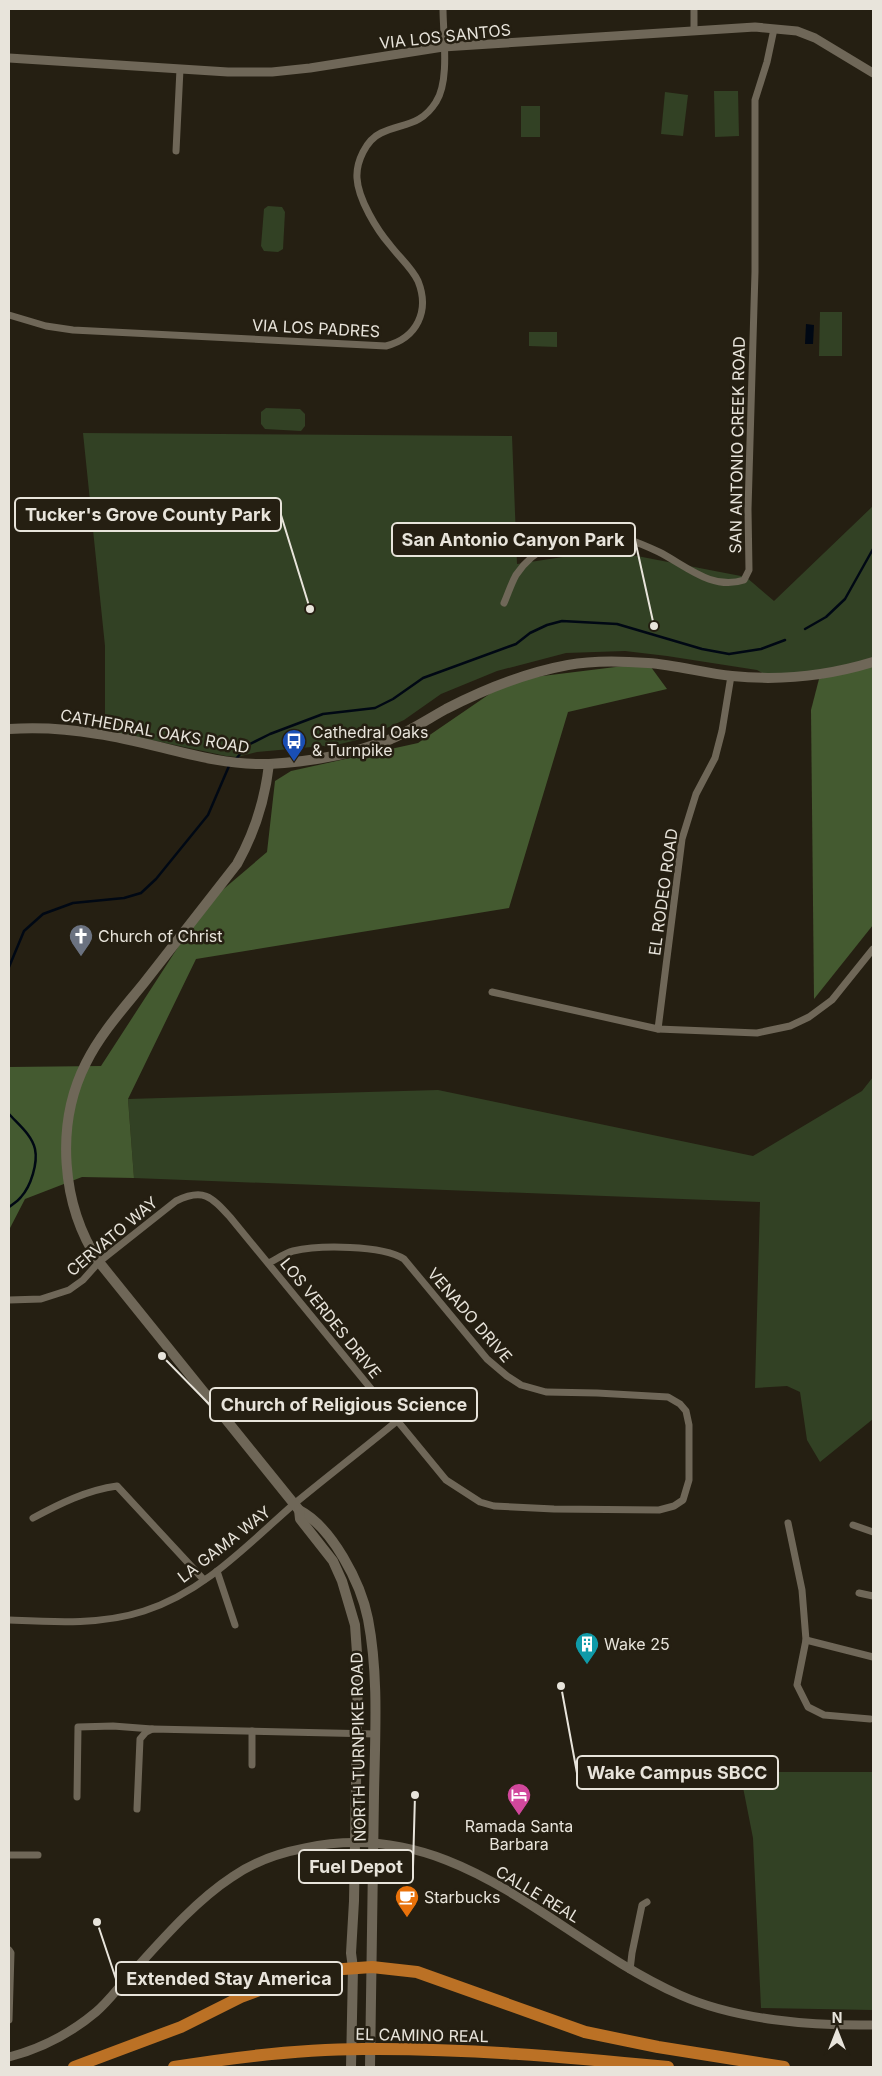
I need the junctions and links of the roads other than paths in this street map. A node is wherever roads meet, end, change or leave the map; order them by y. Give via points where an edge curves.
1 (443, 9) edge
2 (694, 9) edge
3 (774, 29) junction
4 (694, 31) junction
5 (443, 47) junction
6 (9, 58) edge
7 (180, 69) junction
8 (873, 73) edge
9 (176, 151) dead end
10 (9, 315) edge
11 (504, 603) dead end
12 (873, 662) edge
13 (731, 676) junction
14 (9, 729) edge
15 (269, 764) junction
16 (873, 949) edge
17 (492, 992) dead end
18 (658, 1029) junction
19 (202, 1194) joint
20 (98, 1262) junction
21 (269, 1263) junction
22 (9, 1300) edge
23 (397, 1421) junction
24 (297, 1507) junction
25 (659, 1510) joint
26 (33, 1518) dead end
27 (788, 1523) dead end
28 (853, 1525) dead end
29 (873, 1532) edge
30 (217, 1571) junction
31 (204, 1580) junction
32 (859, 1593) dead end
33 (873, 1596) edge
34 (9, 1620) edge
35 (235, 1625) dead end
36 (806, 1640) junction
37 (873, 1657) edge
38 (870, 1719) dead end
39 (152, 1729) junction
40 (252, 1731) junction
41 (357, 1733) junction
42 (375, 1734) junction
43 (252, 1765) dead end
44 (77, 1797) dead end
45 (137, 1809) dead end
46 (355, 1842) junction
47 (374, 1842) junction
48 (9, 1855) edge
49 (38, 1855) dead end
50 (647, 1902) dead end
51 (9, 1950) edge
52 (372, 1967) junction
53 (353, 1968) junction
54 (630, 1970) junction
55 (9, 2020) edge
56 (873, 2025) edge
57 (9, 2058) edge
58 (74, 2067) edge
59 (174, 2067) edge
60 (351, 2067) edge
61 (370, 2067) edge
62 (668, 2067) edge
63 (784, 2067) edge

1 - 5 street, VIA LOS PADRES
2 - 4 street
3 - 4 street, VIA LOS SANTOS
3 - 8 street, VIA LOS SANTOS via 797,31 815,38
3 - 11 street, SAN ANTONIO CREEK ROAD via 755,100 749,570 744,580 739,582 706,579 640,543 602,533 586,534 553,543 534,555 516,576
4 - 5 street, VIA LOS SANTOS
5 - 7 street, VIA LOS SANTOS via 272,72
5 - 10 street, VIA LOS PADRES via 444,75 437,101 414,123 377,136 359,162 359,193 374,223 417,281 422,296 416,327 398,343 386,346 73,330
6 - 7 street, VIA LOS SANTOS
7 - 9 street
12 - 13 main road, CATHEDRAL OAKS ROAD via 819,675 776,678
13 - 15 main road, CATHEDRAL OAKS ROAD via 648,663 597,662 564,666 503,682 401,734 361,750
13 - 18 street, EL RODEO ROAD via 715,758 696,794 682,839
14 - 15 main road, CATHEDRAL OAKS ROAD via 57,729 98,734 209,759
15 - 20 main road, NORTH TURNPIKE ROAD via 262,807 249,843 237,864 105,1031 75,1089 67,1134 69,1185 76,1215
16 - 18 street via 832,1000 790,1026 757,1033
17 - 18 street
19 - 20 street, CERVATO WAY via 188,1195 176,1201
19 - 21 street, LOS VERDES DRIVE via 220,1205
20 - 22 street, CERVATO WAY via 83,1280 69,1290 30,1301
20 - 24 main road, NORTH TURNPIKE ROAD
21 - 23 street, LOS VERDES DRIVE
21 - 25 street, VENADO DRIVE via 292,1252 324,1248 395,1254 404,1259 487,1359 521,1385 546,1392 668,1397 680,1404 686,1411 689,1425 689,1480 683,1500
23 - 24 street, LA GAMA WAY
23 - 25 street, LOS VERDES DRIVE via 446,1480 480,1502 530,1508
24 - 30 street, LA GAMA WAY
24 - 41 main road, NORTH TURNPIKE ROAD via 300,1519 333,1561 349,1601 357,1647
24 - 42 main road, NORTH TURNPIKE ROAD via 307,1514 342,1556 362,1598 372,1645
26 - 31 street via 62,1502 117,1486
27 - 36 street via 802,1590
28 - 29 street
30 - 31 street, LA GAMA WAY
30 - 35 street
31 - 34 street, LA GAMA WAY via 175,1599 122,1617
32 - 33 street
36 - 37 street
36 - 38 street via 797,1685 808,1707 824,1715
39 - 40 street
39 - 44 street via 78,1727
39 - 45 street via 140,1739
40 - 41 street
40 - 43 street
41 - 42 street
41 - 46 main road, NORTH TURNPIKE ROAD
42 - 47 main road, NORTH TURNPIKE ROAD
46 - 47 street, CALLE REAL
46 - 53 main road, NORTH TURNPIKE ROAD
46 - 57 street, CALLE REAL via 279,1854 232,1877 199,1903 96,2012 50,2042
47 - 52 main road, NORTH TURNPIKE ROAD
47 - 54 street, CALLE REAL via 440,1856 462,1866 507,1890
48 - 49 street
50 - 54 street via 642,1905
51 - 55 street
52 - 53 highway
52 - 61 main road, NORTH TURNPIKE ROAD
52 - 63 highway via 417,1972 585,2032
53 - 58 highway via 296,1976 241,1997 181,2028
53 - 60 main road, NORTH TURNPIKE ROAD
54 - 56 street, CALLE REAL via 682,1996 734,2012 775,2020
59 - 62 highway, EL CAMINO REAL via 274,2054 362,2049 500,2053

